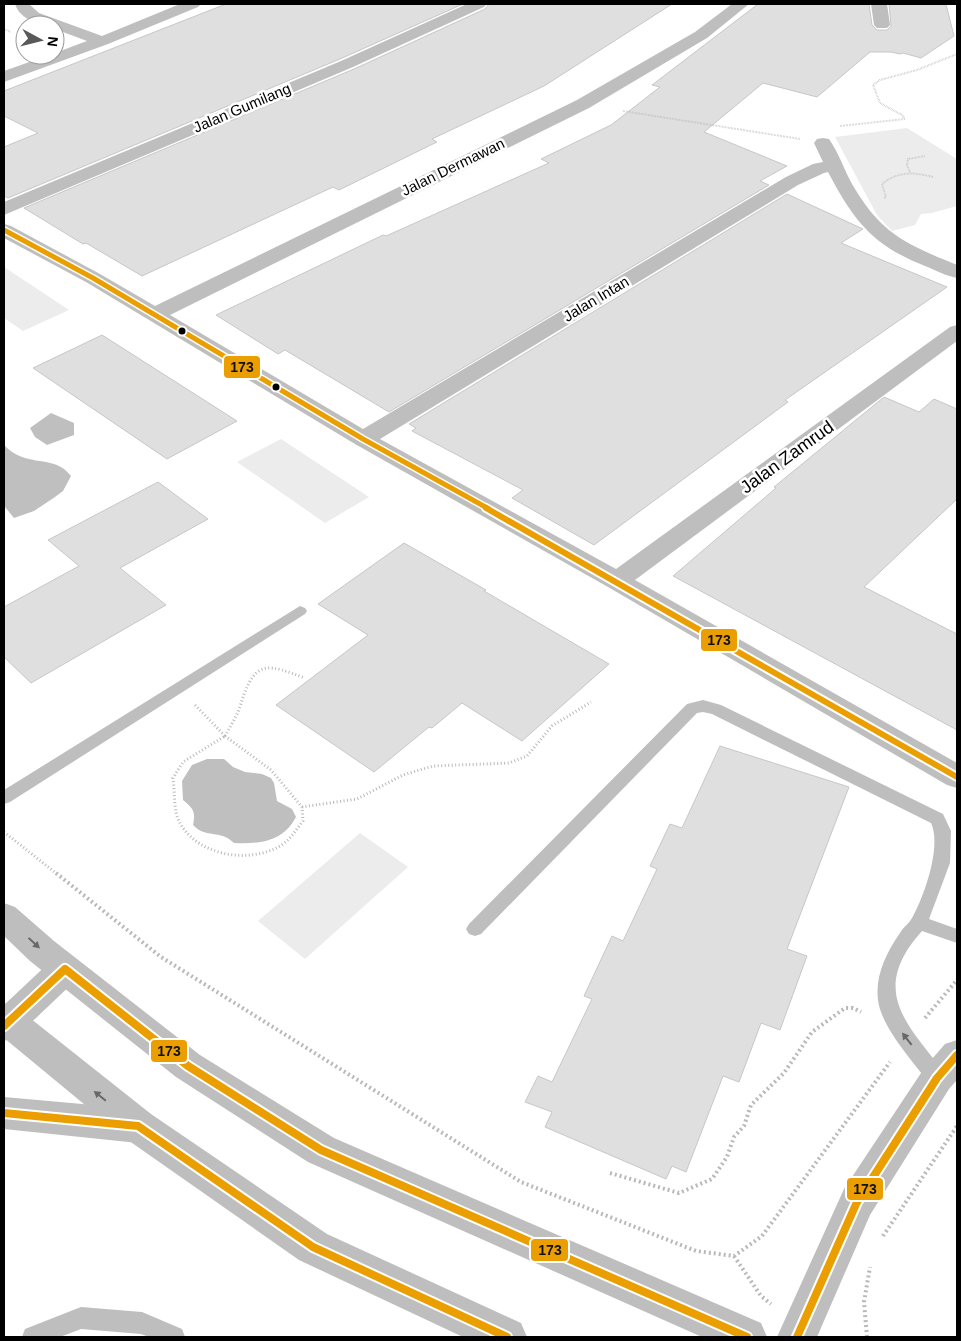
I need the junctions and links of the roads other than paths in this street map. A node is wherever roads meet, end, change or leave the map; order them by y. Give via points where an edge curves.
1 (22, 4) edge
2 (193, 4) edge
3 (479, 4) edge
4 (741, 4) edge
5 (880, 4) edge
6 (882, 25) dead end
7 (102, 40) junction
8 (4, 77) edge
9 (823, 143) road end
10 (832, 166) junction
11 (4, 209) edge
12 (4, 230) edge
13 (957, 272) edge
14 (155, 314) junction
15 (957, 331) edge
16 (363, 439) junction
17 (617, 581) junction
18 (300, 611) dead end
19 (957, 777) edge
20 (4, 798) edge
21 (4, 916) edge
22 (919, 923) junction
23 (475, 929) dead end
24 (957, 936) edge
25 (65, 969) junction
26 (5, 1022) edge
27 (947, 1066) edge
28 (4, 1113) edge
29 (138, 1126) junction
30 (33, 1337) edge
31 (174, 1337) edge
32 (507, 1337) edge
33 (747, 1337) edge
34 (797, 1337) edge

1 - 7 street via 24,10 34,16
2 - 7 street
3 - 11 street, Jalan Gumilang via 347,64
4 - 14 street, Jalan Dermawan via 701,35 583,104
5 - 6 street
7 - 8 street
9 - 10 street
10 - 13 street via 880,233 899,247
10 - 16 street, Jalan Intan via 819,168 792,181
12 - 14 street
14 - 16 street
15 - 17 street, Jalan Zamrud
16 - 17 street
17 - 19 street
18 - 20 lane
21 -> 25 street
22 - 23 lane via 942,863 943,831 937,819 716,709 703,706 692,708
22 - 24 lane
27 -> 22 lane via 907,1039 897,1026 887,1002 887,982 893,960
25 - 26 street
25 - 33 street via 188,1066 321,1150
29 -> 26 street
27 - 34 street via 857,1202
28 - 29 street
29 - 32 street via 313,1247
30 - 31 lane via 81,1318 142,1323

